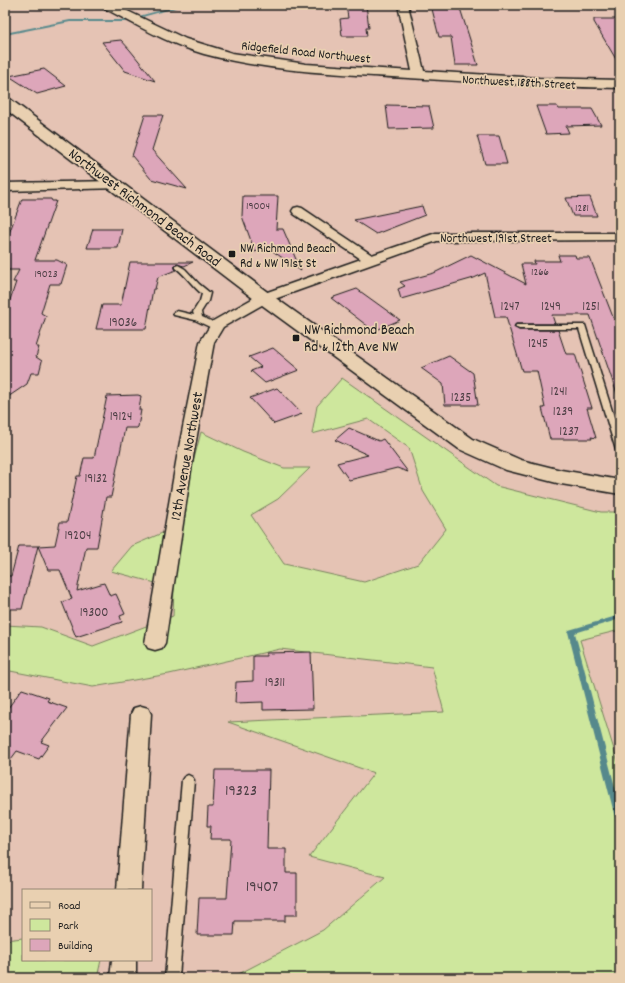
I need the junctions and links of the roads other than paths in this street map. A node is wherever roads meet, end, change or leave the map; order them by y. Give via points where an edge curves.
1 (106, 5) edge
2 (403, 5) edge
3 (419, 75) junction
4 (620, 84) edge
5 (5, 102) edge
6 (117, 185) junction
7 (5, 187) edge
8 (298, 211) dead end
9 (617, 237) dead end
10 (370, 260) junction
11 (178, 267) dead end
12 (264, 298) junction
13 (177, 313) dead end
14 (198, 318) junction
15 (217, 327) junction
16 (519, 327) dead end
17 (620, 450) edge
18 (620, 487) edge
19 (155, 643) dead end
20 (141, 714) dead end
21 (188, 780) dead end
22 (129, 889) edge
23 (124, 961) edge
24 (123, 978) edge
25 (172, 978) edge

1 - 3 street, Ridgefield Road Northwest via 180,41 232,57 291,66
2 - 3 street
3 - 4 street, Northwest 188th Street via 551,83
5 - 6 main road, Northwest Richmond Beach Road
6 - 7 street
6 - 12 main road, Northwest Richmond Beach Road
8 - 10 street
9 - 10 street, Northwest 191st Street via 436,237
10 - 12 street, Northwest 191st Street
11 - 14 lane via 206,293 197,312
12 - 15 street, 12th Avenue Northwest via 218,324
12 - 18 main road, Northwest Richmond Beach Road via 466,444 514,465 561,477
13 - 14 lane
14 - 15 lane
15 - 19 street, 12th Avenue Northwest via 208,342 185,457
16 - 17 lane via 582,327
20 - 22 street
21 - 25 lane
23 - 24 street

